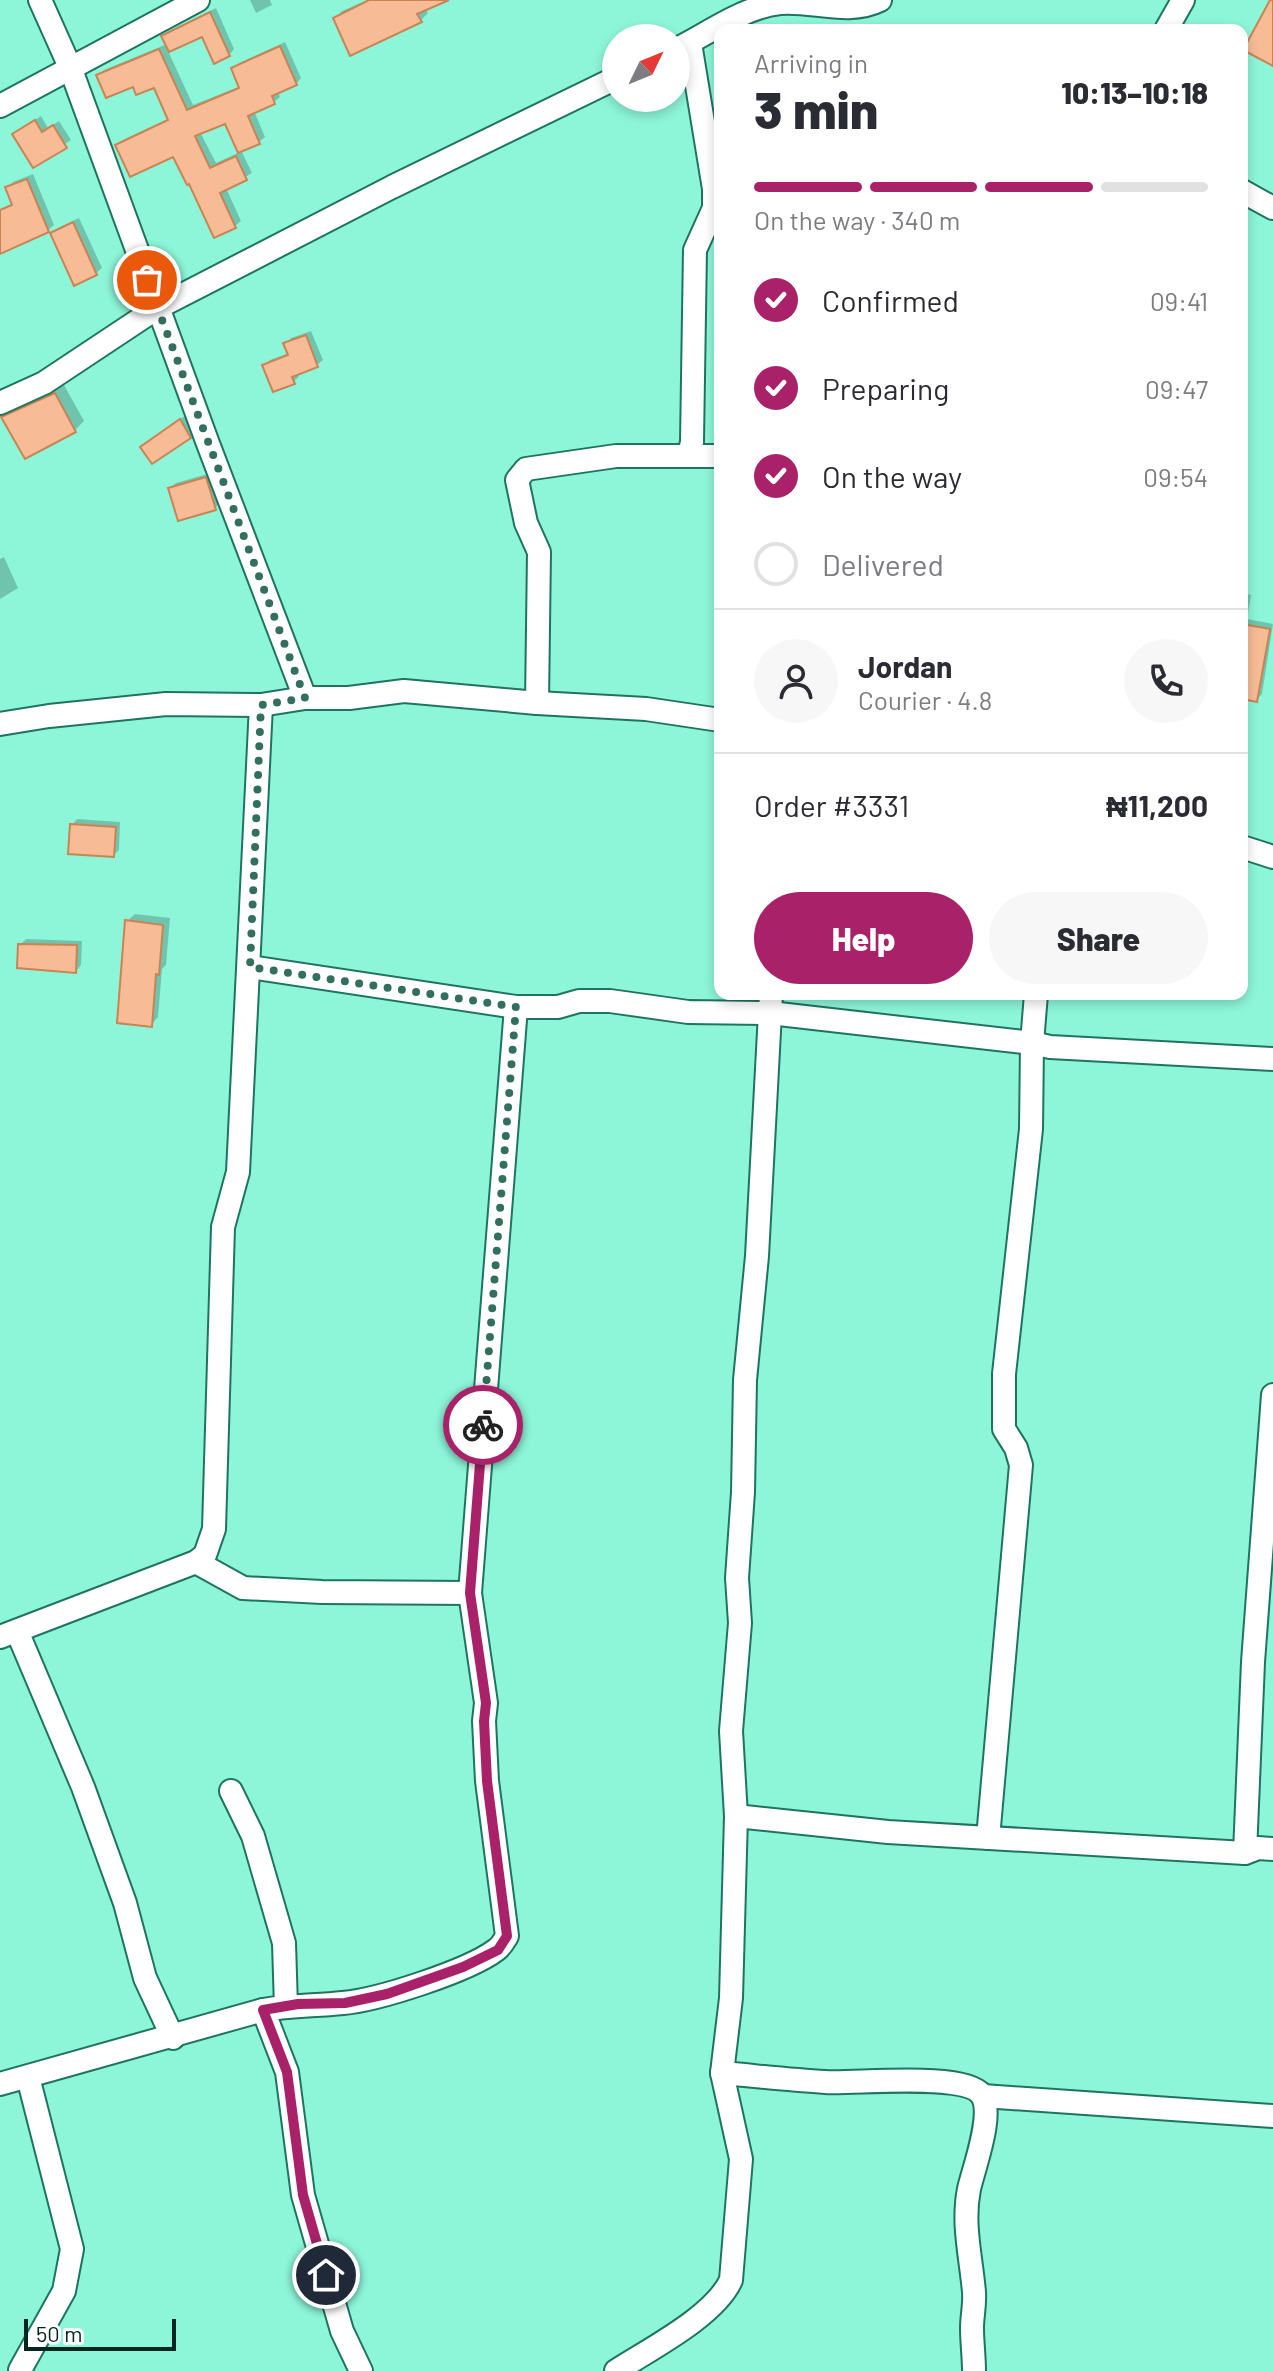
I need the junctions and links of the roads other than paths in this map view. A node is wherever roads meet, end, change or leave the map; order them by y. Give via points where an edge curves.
1 (40, 0) edge
2 (198, 0) edge
3 (880, 0) edge
4 (1183, 0) edge
5 (728, 24) edge
6 (1169, 24) edge
7 (714, 31) edge
8 (690, 43) edge
9 (70, 67) junction
10 (690, 78) edge
11 (602, 85) edge
12 (0, 106) edge
13 (714, 189) edge
14 (1248, 194) edge
15 (1273, 208) edge
16 (714, 214) edge
17 (157, 308) junction
18 (0, 403) edge
19 (689, 455) junction
20 (714, 456) edge
21 (305, 698) junction
22 (537, 703) junction
23 (261, 705) junction
24 (714, 719) edge
25 (0, 724) edge
26 (1248, 849) edge
27 (1273, 857) edge
28 (250, 967) junction
29 (1036, 1000) edge
30 (770, 1004) edge
31 (516, 1007) junction
32 (1032, 1043) junction
33 (1273, 1059) edge
34 (1273, 1395) edge
35 (196, 1562) junction
36 (470, 1593) junction
37 (8, 1634) edge
38 (231, 1791) dead end
39 (736, 1816) junction
40 (988, 1838) junction
41 (1273, 1849) edge
42 (1245, 1853) junction
43 (286, 2007) junction
44 (263, 2010) junction
45 (173, 2038) junction
46 (722, 2073) junction
47 (28, 2077) junction
48 (0, 2084) edge
49 (983, 2096) junction
50 (1273, 2116) edge
51 (643, 2365) edge
52 (20, 2371) edge
53 (361, 2371) edge
54 (616, 2371) edge
55 (974, 2371) edge

1 - 9 street
2 - 9 street
3 - 5 street via 859,8 783,3
4 - 6 street
7 - 8 street
9 - 12 street
9 - 17 street
10 - 13 street
11 - 17 street
14 - 15 street
16 - 19 street via 695,250
17 - 18 street via 44,383
17 - 21 street
19 - 20 street
19 - 22 street via 616,456 526,469 517,480 539,552
21 - 22 street via 404,691
21 - 23 street
22 - 24 street
23 - 25 street via 166,704
23 - 28 street
26 - 27 street
28 - 31 street
28 - 35 street via 238,1172 223,1227 214,1529 205,1555
29 - 32 street
30 - 31 street via 688,1012 610,1001
30 - 32 street
30 - 39 street via 745,1380 740,1623 731,1731
31 - 36 street
32 - 33 street
32 - 40 street via 1031,1129 1004,1374 1004,1429 1021,1465
34 - 42 street
35 - 36 street via 243,1588
35 - 37 street
36 - 43 street via 486,1703 487,1781 507,1936 498,1950 401,1989 345,2003
37 - 45 street via 83,1787 125,1903 141,1967
38 - 43 street via 253,1836 284,1943
39 - 40 street
39 - 46 street via 731,1998
40 - 42 street
41 - 42 street
43 - 44 street
44 - 45 street
44 - 53 street via 287,2072 303,2195 342,2331
45 - 47 street
46 - 49 street via 828,2082 933,2080 978,2090
46 - 51 street via 741,2159 731,2280 722,2296
47 - 48 street
47 - 52 street via 72,2249 64,2291
49 - 50 street
49 - 55 street via 985,2125 966,2223 974,2290
51 - 54 street

